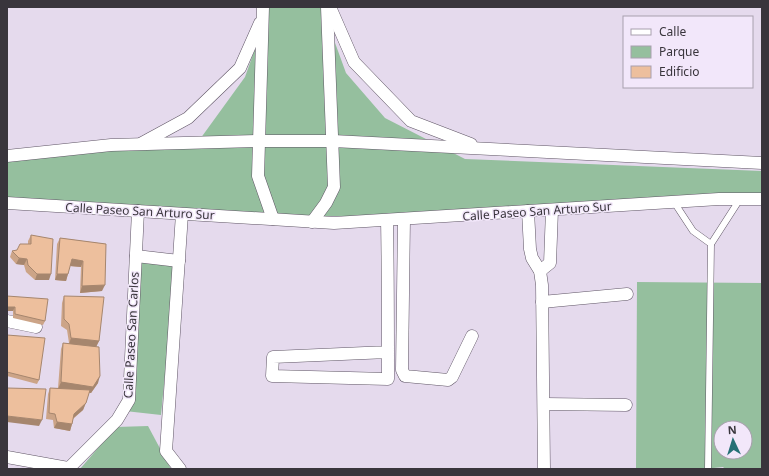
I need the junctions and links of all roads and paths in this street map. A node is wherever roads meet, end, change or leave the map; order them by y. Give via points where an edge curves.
1 (326, 7) edge
2 (330, 7) edge
3 (263, 13) edge
4 (259, 141) junction
5 (333, 141) junction
6 (140, 144) junction
7 (481, 148) junction
8 (7, 156) edge
9 (762, 163) edge
10 (740, 199) junction
11 (762, 199) edge
12 (674, 202) junction
13 (7, 204) edge
14 (552, 210) junction
15 (138, 211) junction
16 (528, 211) junction
17 (182, 214) junction
18 (273, 219) junction
19 (404, 219) junction
20 (387, 220) junction
21 (312, 222) junction
22 (711, 244) junction
23 (136, 256) junction
24 (179, 262) junction
25 (540, 271) junction
26 (627, 294) dead end
27 (542, 302) junction
28 (7, 321) edge
29 (36, 328) dead end
30 (472, 336) dead end
31 (388, 352) junction
32 (545, 404) junction
33 (626, 405) dead end
34 (7, 457) edge
35 (68, 469) edge
36 (180, 469) edge
37 (544, 469) edge
38 (708, 469) edge

1 - 5 street
2 - 7 street via 354,62 411,121
3 - 4 street
3 - 6 street via 240,68 188,118
4 - 5 street
4 - 6 street
4 - 18 street via 258,176
5 - 7 street
5 - 21 street via 334,187
6 - 8 street
7 - 9 street
10 - 11 street, Calle Paseo San Arturo Sur
10 - 12 street, Calle Paseo San Arturo Sur
10 - 22 lane
12 - 14 street, Calle Paseo San Arturo Sur
12 - 22 lane via 693,231
13 - 15 street, Calle Paseo San Arturo Sur
14 - 16 street, Calle Paseo San Arturo Sur
14 - 25 street via 550,263
15 - 17 street, Calle Paseo San Arturo Sur
15 - 23 street, Calle Paseo San Carlos
16 - 19 street, Calle Paseo San Arturo Sur
16 - 25 street via 530,249
17 - 18 street, Calle Paseo San Arturo Sur
17 - 24 street
18 - 21 street, Calle Paseo San Arturo Sur
19 - 20 street, Calle Paseo San Arturo Sur
19 - 30 street via 402,370 405,376 448,380 452,377
20 - 21 street, Calle Paseo San Arturo Sur
20 - 31 street
22 - 38 lane
23 - 24 street
23 - 35 street, Calle Paseo San Carlos via 129,400 117,420
24 - 36 street via 166,451
25 - 27 street
26 - 27 street
27 - 32 street
28 - 29 street
31 - 31 street via 273,357 272,376 388,379
32 - 33 street
32 - 37 street
34 - 35 street, Calle Paseo San Carlos

